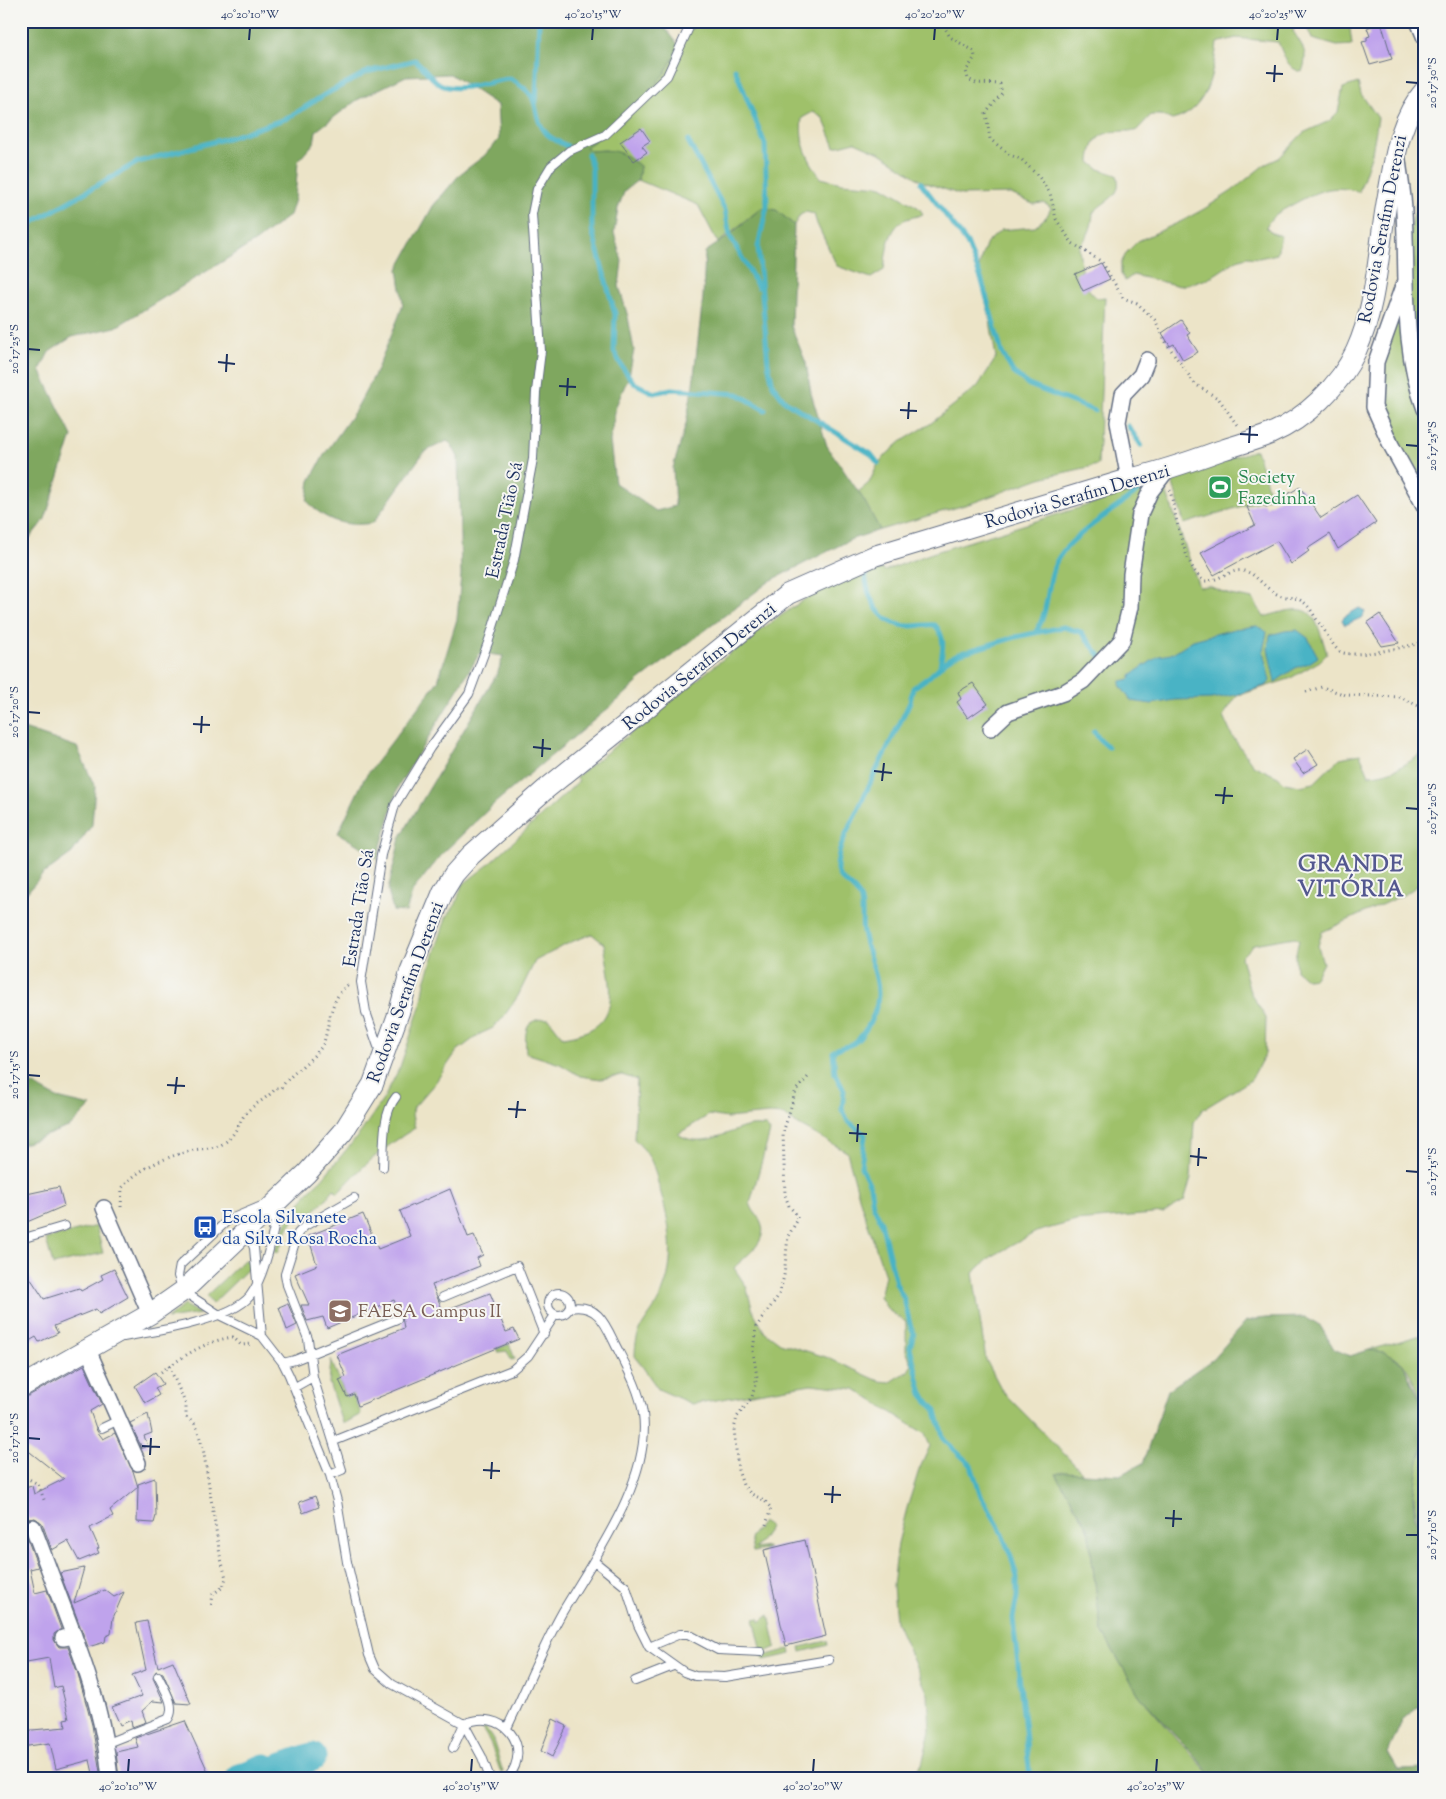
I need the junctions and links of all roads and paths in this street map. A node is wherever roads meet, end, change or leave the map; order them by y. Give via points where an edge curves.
1 (692, 21) edge
2 (940, 21) edge
3 (1418, 21) edge
4 (1425, 38) edge
5 (1425, 90) edge
6 (1397, 149) junction
7 (1406, 277) junction
8 (1147, 360) dead end
9 (1425, 409) edge
10 (1248, 441) junction
11 (1166, 471) junction
12 (1129, 479) junction
13 (1425, 507) edge
14 (1425, 642) edge
15 (1306, 692) dead end
16 (1425, 709) edge
17 (991, 728) dead end
18 (361, 982) junction
19 (383, 1059) junction
20 (808, 1077) dead end
21 (396, 1097) dead end
22 (384, 1167) dead end
23 (354, 1198) dead end
24 (279, 1200) junction
25 (104, 1208) dead end
26 (241, 1224) junction
27 (65, 1226) dead end
28 (114, 1229) junction
29 (21, 1239) edge
30 (258, 1280) junction
31 (183, 1291) junction
32 (443, 1297) dead end
33 (570, 1308) junction
34 (150, 1314) junction
35 (555, 1315) junction
36 (221, 1316) junction
37 (397, 1319) dead end
38 (544, 1334) junction
39 (262, 1336) junction
40 (108, 1339) junction
41 (88, 1350) junction
42 (311, 1353) junction
43 (283, 1363) junction
44 (169, 1366) junction
45 (161, 1372) dead end
46 (313, 1377) junction
47 (21, 1387) edge
48 (294, 1387) junction
49 (119, 1420) junction
50 (102, 1428) dead end
51 (334, 1441) junction
52 (138, 1463) dead end
53 (21, 1475) edge
54 (330, 1475) junction
55 (45, 1502) dead end
56 (766, 1525) dead end
57 (34, 1527) dead end
58 (594, 1561) junction
59 (210, 1608) dead end
60 (649, 1646) junction
61 (761, 1652) dead end
62 (829, 1660) dead end
63 (673, 1666) junction
64 (158, 1676) dead end
65 (635, 1681) dead end
66 (464, 1724) junction
67 (507, 1728) junction
68 (107, 1743) junction
69 (453, 1748) dead end
70 (110, 1778) edge
71 (490, 1778) edge
72 (508, 1778) edge

1 - 18 lane, Estrada Tião Sá via 667,76 605,135 569,151 551,166 537,189 532,214 541,351 533,459 514,560 468,694 395,805 381,855
2 - 10 path via 950,37 974,51 975,57 966,71 968,79 976,83 1000,84 1002,93 986,113 990,139 1039,177 1050,193 1056,219 1072,243 1102,262 1123,298 1137,303 1155,320 1167,344 1195,384 1219,399
3 - 4 street
5 - 6 main road, Rodovia Serafim Derenzi via 1413,104 1400,132
6 - 7 street via 1404,212
6 - 10 main road, Rodovia Serafim Derenzi via 1380,236 1371,306 1356,352 1332,388 1303,413 1270,434
7 - 9 street via 1412,356
7 - 13 street via 1376,362 1374,406
8 - 12 street via 1141,375 1123,394 1118,422
10 - 11 main road, Rodovia Serafim Derenzi
11 - 12 main road, Rodovia Serafim Derenzi
11 - 14 path via 1184,545 1197,574 1204,581 1241,570 1250,572 1278,595 1300,600 1314,612 1338,650 1348,655 1405,648
11 - 17 street via 1150,492 1140,514 1131,574 1130,608 1122,640 1083,680 1063,693 1008,712
12 - 19 main road, Rodovia Serafim Derenzi via 874,556 788,594 546,789 460,867 432,913
15 - 16 path via 1322,687 1346,695 1400,697
18 - 19 lane, Estrada Tião Sá via 366,1012
18 - 28 path via 352,982 338,995 319,1051 301,1065 281,1088 276,1088 247,1113 225,1143 168,1158 125,1184 120,1192 122,1222
19 - 24 main road, Rodovia Serafim Derenzi via 373,1084 343,1132
20 - 56 path via 796,1090 785,1120 783,1137 785,1196 797,1215 797,1221 788,1236 779,1295 756,1327 753,1351 757,1377 752,1397 737,1417 734,1429 738,1470 743,1484 771,1508
21 - 22 lane via 390,1105
23 - 42 lane via 298,1233 285,1268 287,1285
24 - 26 main road, Rodovia Serafim Derenzi
24 - 30 lane
25 - 28 street
26 - 30 lane via 254,1248
26 - 31 main road, Rodovia Serafim Derenzi
27 - 29 lane
28 - 34 street
30 - 36 lane via 242,1304
30 - 39 lane
31 - 34 main road, Rodovia Serafim Derenzi
31 - 36 lane
32 - 38 lane via 517,1266
33 - 35 lane via 565,1314
33 - 35 lane via 565,1294 553,1294 548,1308
33 - 58 lane via 589,1308 595,1312 636,1387 643,1414 644,1442 636,1473
34 - 40 main road, Rodovia Serafim Derenzi
35 - 38 lane
36 - 39 lane
36 - 40 lane
37 - 42 lane
38 - 51 lane via 528,1356 512,1370
39 - 43 lane
39 - 44 path via 254,1344 241,1345 233,1337 220,1339 191,1351
40 - 41 main road, Rodovia Serafim Derenzi
41 - 47 main road, Rodovia Serafim Derenzi
41 - 49 street
42 - 43 lane
42 - 46 lane
43 - 48 lane
44 - 45 path
44 - 59 path via 186,1405 186,1417 196,1425 203,1448 226,1578 223,1587 213,1594
46 - 48 lane
46 - 51 lane
48 - 54 lane
49 - 50 lane
49 - 52 street
51 - 54 lane via 342,1470
53 - 55 path via 38,1484
54 - 66 lane via 347,1562 375,1669 392,1684
57 - 68 street via 69,1637 90,1676
58 - 60 lane via 626,1587 638,1625
58 - 67 lane via 562,1612
60 - 61 lane via 688,1634 718,1650
60 - 63 lane
62 - 63 lane via 725,1677 695,1676
63 - 65 lane
64 - 68 lane via 171,1705 168,1719
66 - 67 lane via 495,1720
66 - 69 lane
66 - 71 lane
67 - 72 lane via 514,1736 516,1752
68 - 70 street

